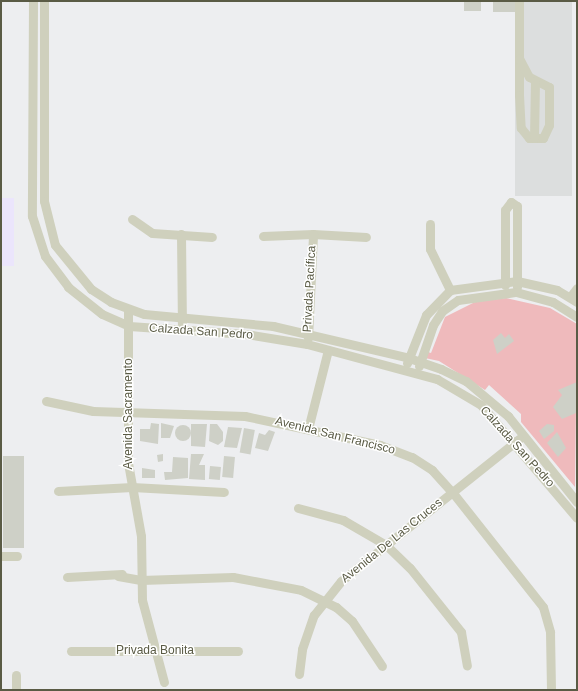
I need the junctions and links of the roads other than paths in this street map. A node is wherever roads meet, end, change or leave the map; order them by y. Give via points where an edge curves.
1 (33, 1) edge
2 (44, 1) edge
3 (519, 1) edge
4 (32, 42) junction
5 (44, 42) junction
6 (519, 58) junction
7 (535, 81) junction
8 (534, 138) junction
9 (30, 179) junction
10 (42, 179) junction
11 (132, 218) dead end
12 (430, 224) dead end
13 (181, 234) junction
14 (313, 234) junction
15 (264, 236) dead end
16 (212, 237) dead end
17 (366, 237) dead end
18 (505, 280) junction
19 (517, 281) junction
20 (577, 288) edge
21 (450, 290) junction
22 (506, 291) junction
23 (516, 292) junction
24 (574, 300) edge
25 (128, 310) junction
26 (577, 317) edge
27 (182, 318) junction
28 (129, 326) junction
29 (182, 330) junction
30 (308, 333) junction
31 (307, 344) junction
32 (328, 350) junction
33 (409, 358) junction
34 (421, 362) junction
35 (405, 368) junction
36 (418, 372) junction
37 (46, 401) dead end
38 (128, 413) junction
39 (308, 429) junction
40 (524, 435) junction
41 (515, 442) junction
42 (133, 490) junction
43 (58, 492) dead end
44 (224, 492) dead end
45 (452, 493) junction
46 (567, 497) junction
47 (577, 502) edge
48 (298, 508) dead end
49 (577, 518) edge
50 (386, 545) junction
51 (1, 556) edge
52 (17, 556) dead end
53 (67, 577) dead end
54 (144, 577) junction
55 (325, 600) junction
56 (71, 651) dead end
57 (155, 651) junction
58 (238, 651) dead end
59 (467, 664) dead end
60 (382, 666) dead end
61 (299, 674) dead end
62 (16, 675) dead end
63 (164, 682) dead end
64 (16, 690) edge
65 (551, 690) edge

1 - 4 street, Calzada San Pedro
2 - 5 street, Calzada San Pedro
3 - 6 street
4 - 5 street
4 - 9 street, Calzada San Pedro
5 - 10 street, Calzada San Pedro
6 - 7 street via 529,78
6 - 8 street via 520,128 526,137
7 - 8 street
7 - 8 street via 546,83 550,90 548,130 542,138
9 - 10 street
9 - 28 street, Calzada San Pedro via 34,231 51,266 82,300
10 - 25 street, Calzada San Pedro via 50,231 64,260 91,289
11 - 13 street via 146,232
12 - 21 street via 430,249
13 - 16 street
13 - 27 street
14 - 15 street, Privada Pacífica
14 - 17 street, Privada Pacífica
14 - 30 street, Privada Pacífica
18 - 19 street
18 - 19 street via 505,210 511,202 517,206
18 - 21 street
18 - 22 street
19 - 23 street
19 - 24 street via 545,286
20 - 24 street
21 - 33 street via 426,315
22 - 23 street
22 - 34 street via 458,300 442,311 433,325
23 - 26 street via 553,302
25 - 27 street, Calzada San Pedro
25 - 28 street, Avenida Sacramento
27 - 29 street
27 - 30 street, Calzada San Pedro via 257,324
28 - 29 street, Calzada San Pedro
28 - 38 street, Avenida Sacramento
29 - 31 street, Calzada San Pedro via 246,334
30 - 31 street, Privada Pacífica
30 - 33 street, Calzada San Pedro
31 - 32 street, Calzada San Pedro
32 - 35 street, Calzada San Pedro
32 - 39 street
33 - 34 street, Calzada San Pedro
33 - 35 street
34 - 36 street
34 - 40 street, Calzada San Pedro via 466,380 503,411
35 - 36 street, Calzada San Pedro
36 - 41 street, Calzada San Pedro via 457,388 480,405
37 - 38 street, Avenida San Francisco via 86,410
38 - 39 street, Avenida San Francisco via 244,416
38 - 42 street, Avenida Sacramento via 128,463
39 - 45 street, Avenida San Francisco via 412,457 432,470
40 - 41 street, Avenida De Las Cruces
40 - 46 street, Calzada San Pedro
41 - 45 street, Avenida De Las Cruces
41 - 46 street, Calzada San Pedro
42 - 43 street
42 - 44 street
42 - 54 street, Avenida Sacramento via 141,536
45 - 50 street, Avenida De Las Cruces
45 - 65 street, Avenida San Francisco via 543,607 550,632
46 - 47 street, Calzada San Pedro
46 - 49 street, Calzada San Pedro
48 - 50 street via 343,520
50 - 55 street, Avenida De Las Cruces via 341,580
50 - 59 street via 410,568 461,632
51 - 52 street
53 - 54 street
54 - 55 street via 253,579 294,588
54 - 57 street, Avenida Sacramento via 144,614
55 - 60 street via 352,621
55 - 61 street, Avenida De Las Cruces via 307,632
56 - 57 street, Privada Bonita
57 - 58 street, Privada Bonita
57 - 63 street, Avenida Sacramento
62 - 64 street

